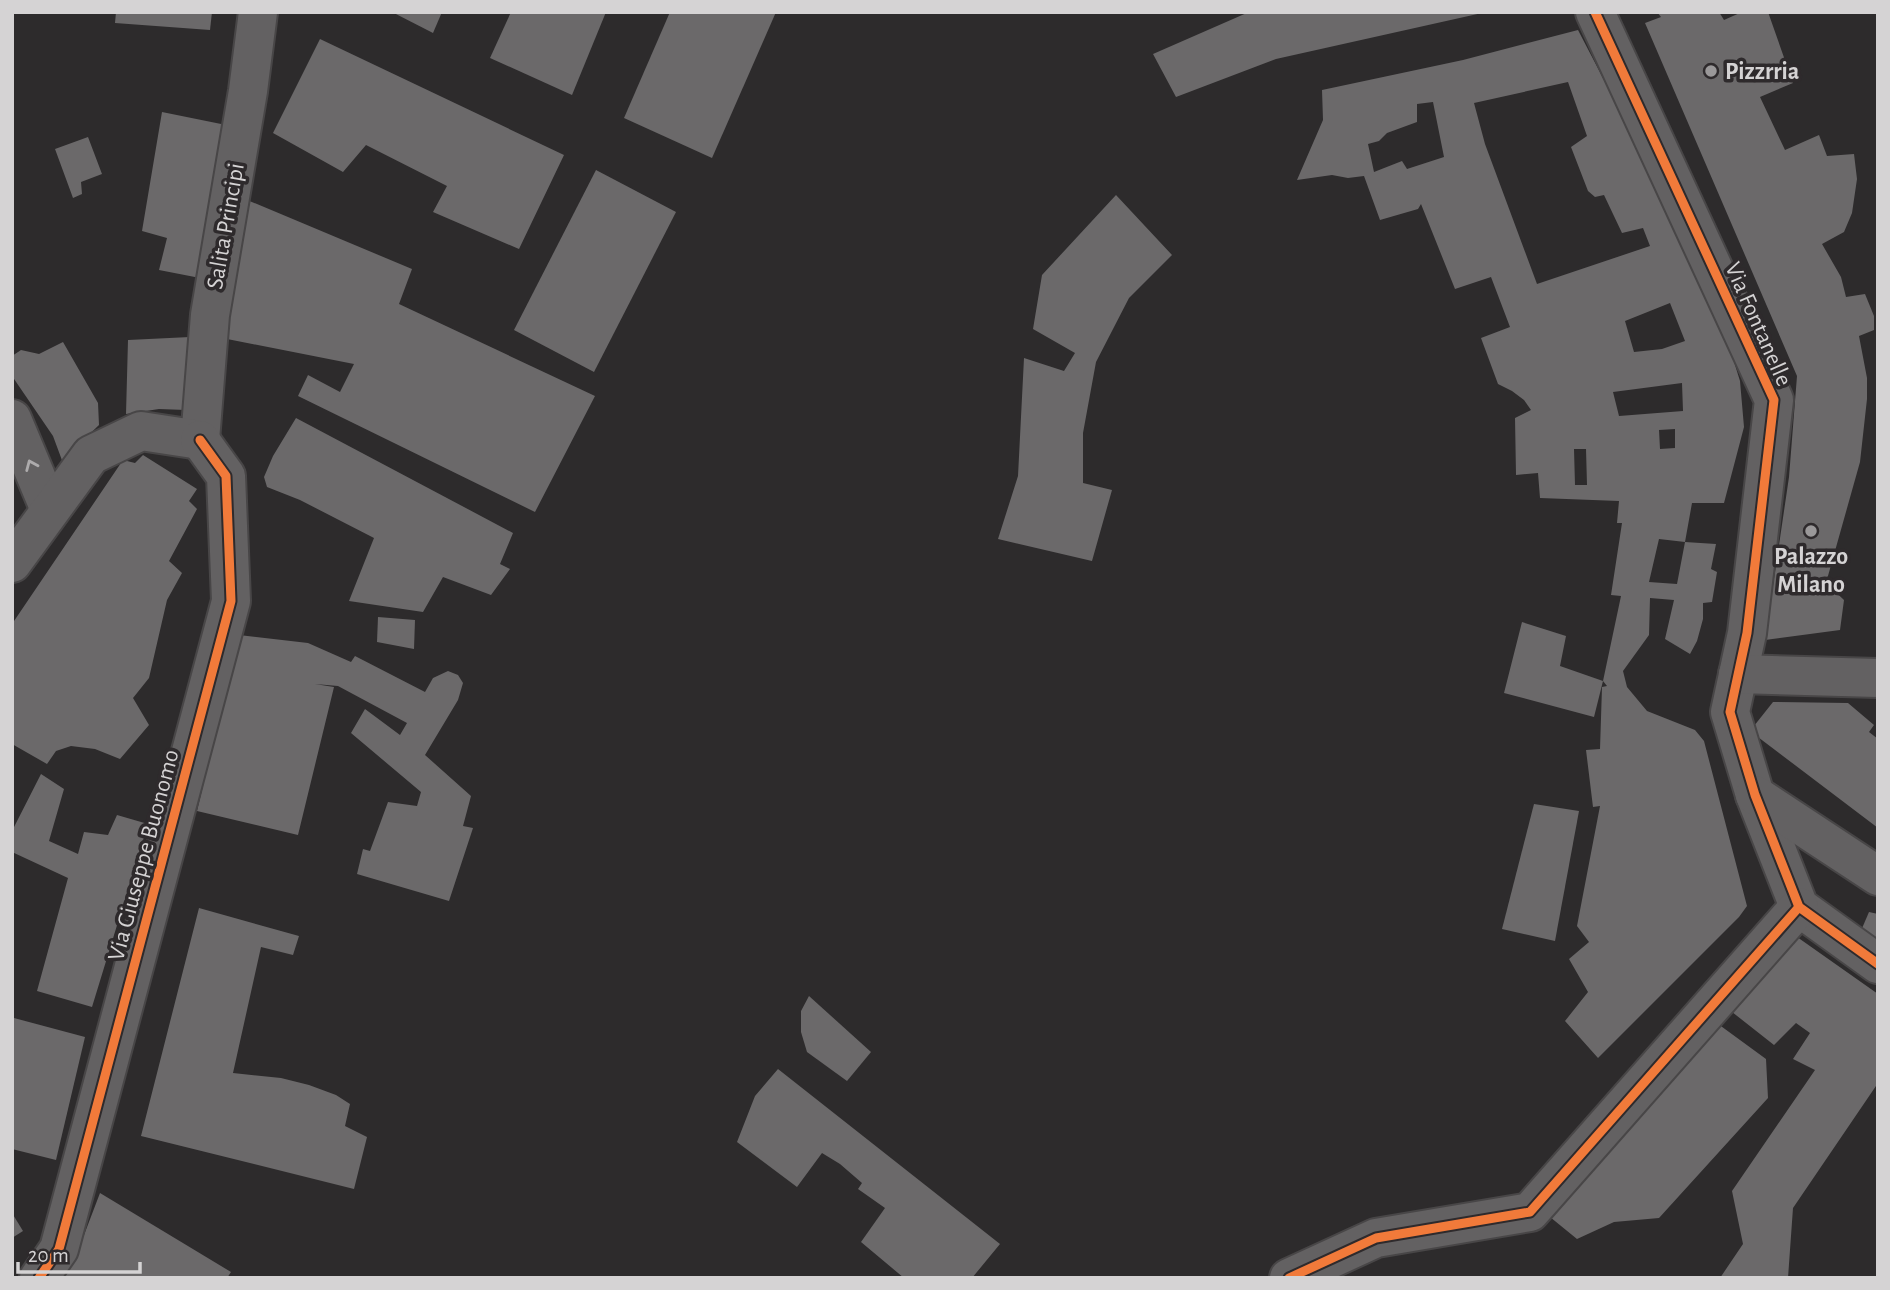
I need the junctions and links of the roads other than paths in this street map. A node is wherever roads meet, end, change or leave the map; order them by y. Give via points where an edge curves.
1 (258, 12) edge
2 (1595, 12) edge
3 (12, 419) edge
4 (200, 440) junction
5 (50, 510) junction
6 (12, 563) edge
7 (1738, 674) junction
8 (1878, 678) edge
9 (1755, 795) junction
10 (1878, 876) edge
11 (1799, 907) junction
12 (1878, 964) edge
13 (39, 1278) edge
14 (1289, 1278) edge

1 - 4 street, Salita Principi via 210,315
2 - 7 street, Via Fontanelle via 1774,400 1747,633
5 -> 3 street
4 - 5 street via 141,431 91,455
4 - 13 street, Via Giuseppe Buonomo via 226,476 231,601 59,1249
5 - 6 street
7 - 8 street
7 - 9 street, Via Fontanelle via 1730,712
9 - 10 street
9 - 11 street, Via Fontanelle
11 - 12 street
11 - 14 street via 1530,1212 1376,1238

